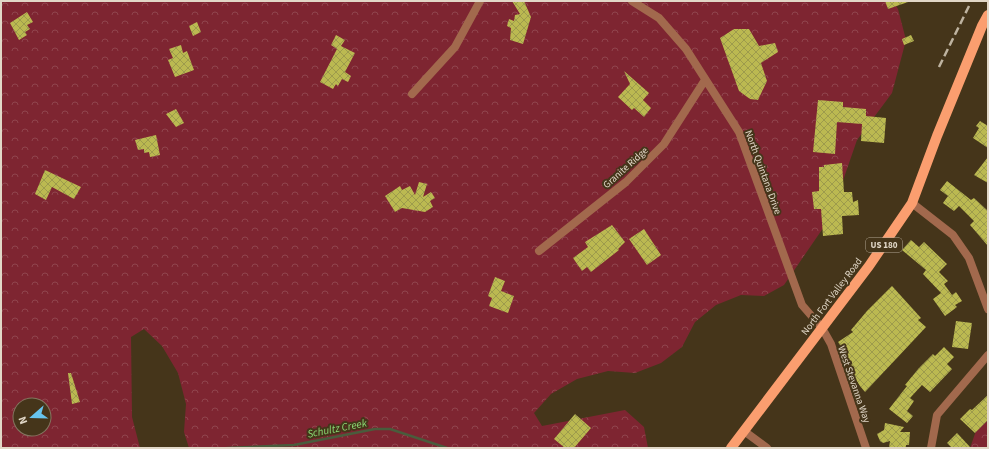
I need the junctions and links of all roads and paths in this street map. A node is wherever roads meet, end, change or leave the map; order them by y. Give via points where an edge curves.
1 (480, 1) edge
2 (632, 1) edge
3 (988, 15) edge
4 (705, 80) junction
5 (412, 94) dead end
6 (912, 203) junction
7 (539, 251) dead end
8 (988, 308) edge
9 (822, 328) junction
10 (988, 355) edge
11 (744, 431) junction
12 (731, 448) edge
13 (766, 448) edge
14 (866, 448) edge
15 (931, 448) edge

1 - 5 street via 454,47
2 - 4 street, North Quintana Drive via 659,18 686,49
3 - 6 main road, North Fort Valley Road / US 180
4 - 7 street, Granite Ridge via 664,144 626,182
4 - 9 street, North Quintana Drive via 739,132 802,305
6 - 8 street via 953,234 969,258
6 - 9 main road, North Fort Valley Road / US 180
9 - 11 main road, North Fort Valley Road / US 180
9 - 14 street, West Stevanna Way via 831,344
10 - 15 street via 937,415
11 - 12 main road, North Fort Valley Road / US 180
11 - 13 street

